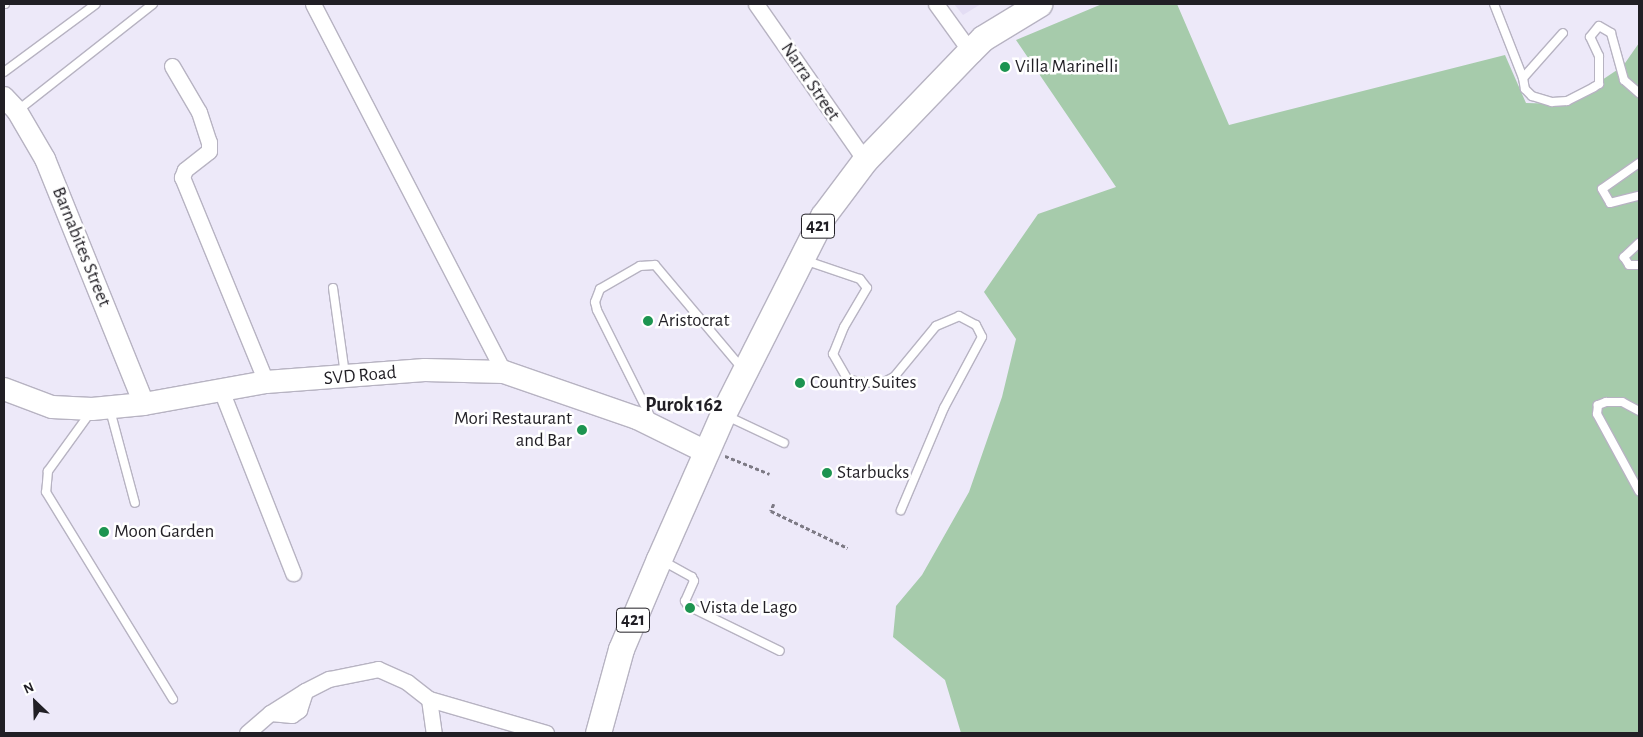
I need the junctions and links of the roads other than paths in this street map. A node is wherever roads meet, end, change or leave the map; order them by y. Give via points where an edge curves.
1 (96, 4) edge
2 (153, 4) edge
3 (313, 4) edge
4 (756, 4) edge
5 (936, 4) edge
6 (1039, 4) edge
7 (1494, 4) edge
8 (1563, 33) dead end
9 (970, 51) junction
10 (172, 66) dead end
11 (4, 72) edge
12 (1523, 78) junction
13 (1639, 93) edge
14 (11, 104) edge
15 (865, 160) junction
16 (1639, 163) edge
17 (1639, 196) edge
18 (1639, 243) edge
19 (800, 259) junction
20 (1639, 265) edge
21 (333, 288) dead end
22 (744, 371) junction
23 (504, 372) junction
24 (346, 378) junction
25 (266, 382) junction
26 (4, 389) edge
27 (221, 390) junction
28 (144, 404) junction
29 (101, 409) junction
30 (1639, 411) edge
31 (723, 414) junction
32 (656, 427) junction
33 (784, 443) dead end
34 (706, 451) junction
35 (1639, 490) edge
36 (135, 503) dead end
37 (901, 510) dead end
38 (659, 559) junction
39 (293, 573) dead end
40 (780, 651) dead end
41 (173, 700) dead end
42 (429, 700) junction
43 (248, 733) edge
44 (434, 733) edge
45 (546, 733) edge
46 (598, 733) edge

1 - 11 lane
2 - 14 lane
3 - 23 street
4 - 15 street, Narra Street
5 - 9 street
6 - 9 main road, 421 via 983,38
7 - 12 lane
8 - 12 lane
9 - 15 main road, 421
10 - 25 street via 199,112 209,142 209,151 185,170 182,177
12 - 13 lane via 1525,89 1532,96 1552,102 1566,101 1594,88 1599,84 1599,56 1590,37 1599,26 1610,33 1624,80
14 - 28 street, Barnabites Street via 45,159
15 - 19 main road, 421 via 823,216
16 - 17 lane via 1602,189 1610,203
18 - 20 lane via 1624,258 1629,265
19 - 22 main road, 421
19 - 37 lane via 860,279 867,288 844,327 833,354 848,380 880,384 894,377 936,326 958,316 976,325 982,337 944,408
21 - 24 lane
22 - 31 main road, 421
22 - 32 lane via 655,265 640,266 600,289 595,302 597,310
23 - 24 main road, SVD Road via 425,370
23 - 32 main road, SVD Road
24 - 25 main road, SVD Road
25 - 27 main road, SVD Road
26 - 29 main road, SVD Road via 52,407
27 - 28 main road, SVD Road
27 - 39 street
28 - 29 main road, SVD Road
29 - 36 lane
29 - 41 lane via 48,471 46,492
30 - 35 lane via 1622,402 1606,402 1598,405 1597,414
31 - 33 lane
31 - 34 main road, 421
32 - 34 main road, SVD Road
34 - 38 main road, 421
38 - 40 lane via 692,577 694,581 685,601 688,606
38 - 46 main road, 421 via 621,649
42 - 43 street via 407,682 378,670 329,679 270,713
42 - 44 street
42 - 45 street

